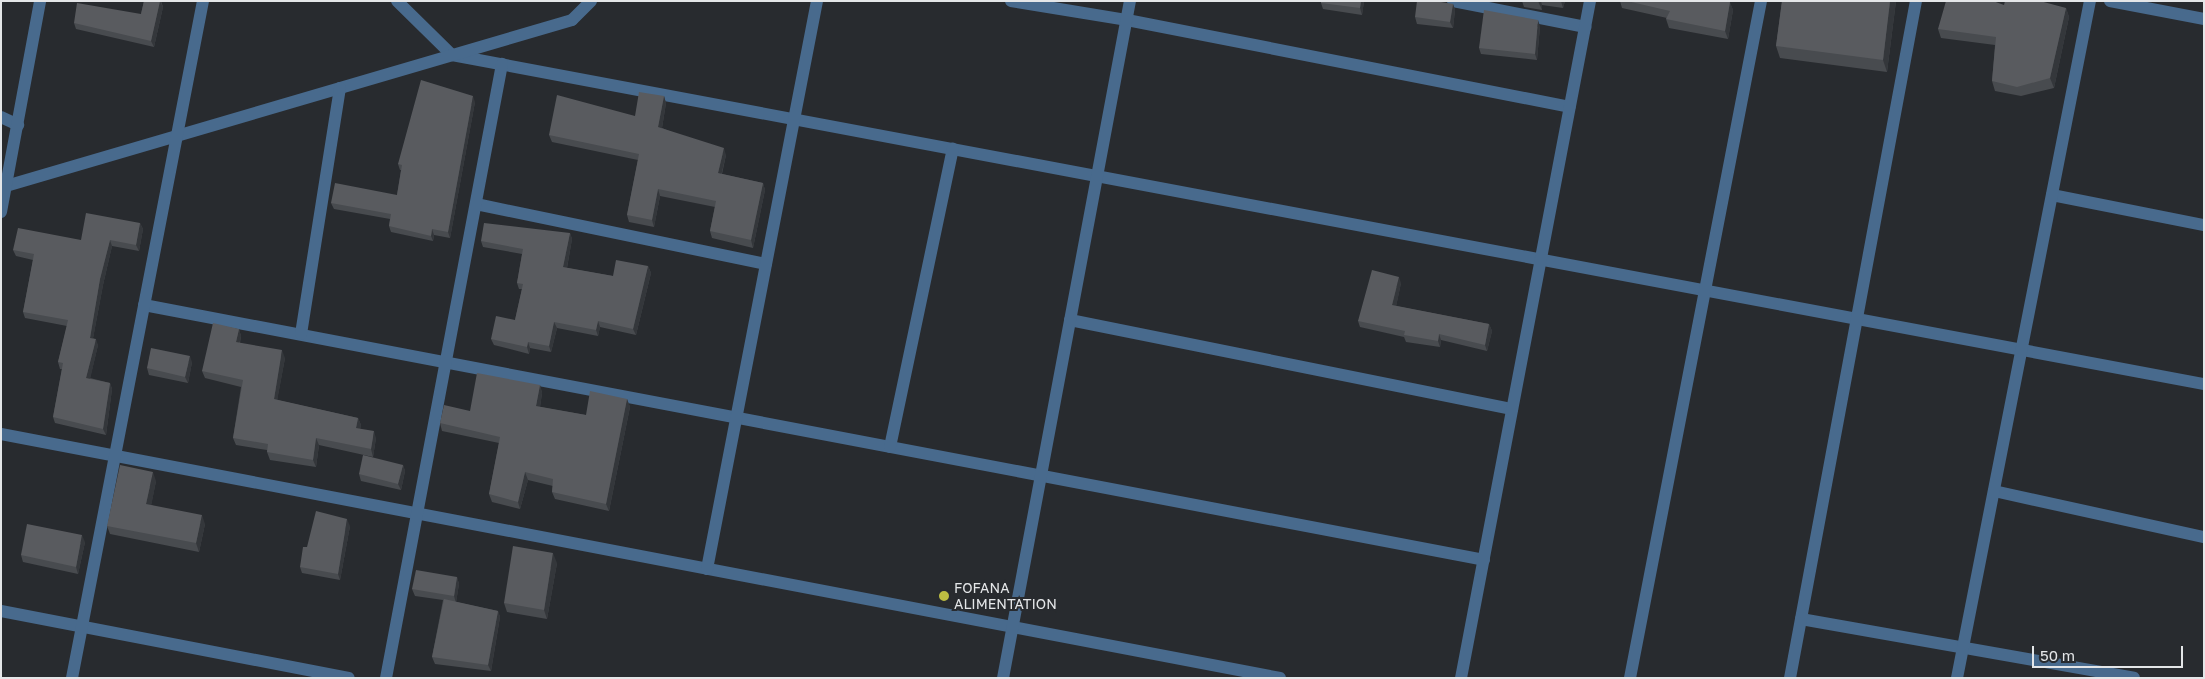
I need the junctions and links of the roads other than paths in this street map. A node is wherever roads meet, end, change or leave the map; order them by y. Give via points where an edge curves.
1 (40, 1) edge
2 (203, 1) edge
3 (398, 1) edge
4 (591, 1) edge
5 (817, 1) edge
6 (1011, 1) edge
7 (1130, 1) edge
8 (1453, 1) edge
9 (1590, 1) edge
10 (1761, 1) edge
11 (1916, 1) edge
12 (2090, 1) edge
13 (2110, 1) edge
14 (1127, 20) junction
15 (2204, 20) edge
16 (1585, 28) junction
17 (452, 55) junction
18 (502, 64) junction
19 (340, 88) junction
20 (1570, 107) junction
21 (1, 117) edge
22 (794, 119) junction
23 (18, 124) junction
24 (177, 136) junction
25 (953, 149) junction
26 (1097, 176) junction
27 (6, 186) junction
28 (2052, 194) junction
29 (476, 204) junction
30 (1, 212) edge
31 (2204, 225) edge
32 (1541, 259) junction
33 (766, 264) junction
34 (1705, 290) junction
35 (144, 305) junction
36 (1857, 319) junction
37 (1070, 320) junction
38 (301, 334) junction
39 (2022, 350) junction
40 (446, 362) junction
41 (2204, 384) edge
42 (1512, 409) junction
43 (736, 418) junction
44 (1, 434) edge
45 (890, 447) junction
46 (115, 456) junction
47 (1041, 476) junction
48 (1994, 491) junction
49 (417, 514) junction
50 (2204, 536) edge
51 (1484, 560) junction
52 (707, 569) junction
53 (1, 611) edge
54 (1801, 619) junction
55 (82, 626) junction
56 (1012, 627) junction
57 (1963, 647) junction
58 (2091, 674) edge
59 (72, 678) edge
60 (349, 678) edge
61 (386, 678) edge
62 (1003, 678) edge
63 (1280, 678) edge
64 (1461, 678) edge
65 (1630, 678) edge
66 (1790, 678) edge
67 (1957, 678) edge
68 (2134, 678) edge

1 - 23 street
2 - 24 street
3 - 17 street
4 - 17 street via 572,20
5 - 22 street
6 - 14 street
7 - 14 street
8 - 16 street
9 - 16 street
10 - 34 street
11 - 36 street
12 - 28 street
13 - 15 street
14 - 20 street
14 - 26 street
16 - 20 street
17 - 18 street
17 - 19 street
18 - 22 street
18 - 29 street
19 - 24 street
19 - 38 street
20 - 32 street
21 - 23 street
22 - 25 street
22 - 33 street
23 - 27 street
24 - 27 street
24 - 35 street
25 - 26 street
25 - 45 street
26 - 32 street
26 - 37 street
27 - 30 street
28 - 31 street
28 - 39 street
29 - 33 street
29 - 40 street
32 - 34 street
32 - 42 street
33 - 43 street
34 - 36 street
34 - 65 street
35 - 38 street
35 - 46 street
36 - 39 street
36 - 54 street
37 - 42 street
37 - 47 street
38 - 40 street
39 - 41 street
39 - 48 street
40 - 43 street
40 - 49 street
42 - 51 street
43 - 45 street
43 - 52 street
44 - 46 street
45 - 47 street
46 - 49 street
46 - 55 street
47 - 51 street
47 - 56 street
48 - 50 street
48 - 57 street
49 - 52 street
49 - 61 street
51 - 64 street
52 - 56 street
53 - 55 street
54 - 57 street
54 - 66 street
55 - 59 street
55 - 60 street
56 - 62 street
56 - 63 street
57 - 58 street
57 - 67 street
58 - 68 street

